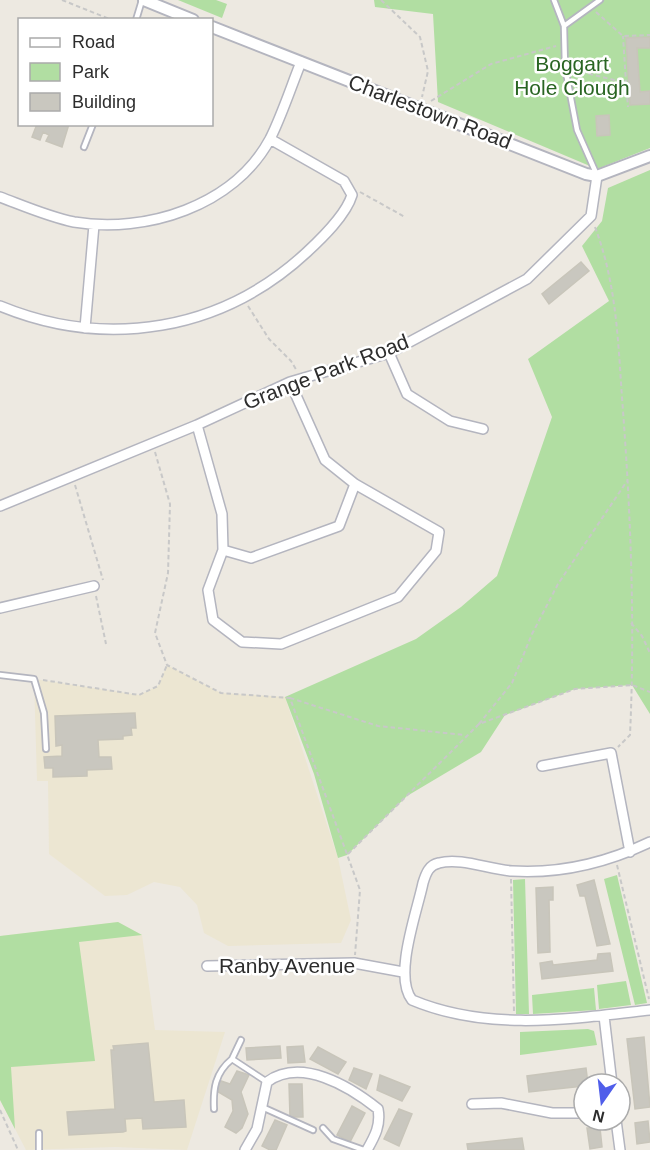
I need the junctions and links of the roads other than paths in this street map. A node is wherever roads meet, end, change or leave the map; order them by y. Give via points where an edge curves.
1 (143, 0) edge
2 (554, 0) edge
3 (600, 0) edge
4 (166, 4) edge
5 (137, 18) edge
6 (190, 18) edge
7 (564, 26) junction
8 (213, 27) edge
9 (301, 62) junction
10 (92, 126) edge
11 (270, 139) junction
12 (84, 147) dead end
13 (650, 156) edge
14 (597, 176) junction
15 (0, 197) edge
16 (94, 225) junction
17 (0, 306) edge
18 (85, 328) junction
19 (388, 353) junction
20 (290, 382) junction
21 (196, 425) junction
22 (483, 429) dead end
23 (355, 484) junction
24 (0, 506) edge
25 (223, 550) junction
26 (94, 586) road end
27 (0, 608) edge
28 (0, 675) edge
29 (46, 749) dead end
30 (542, 766) dead end
31 (650, 842) edge
32 (630, 852) junction
33 (207, 966) dead end
34 (403, 972) junction
35 (650, 1010) edge
36 (604, 1016) junction
37 (240, 1040) dead end
38 (232, 1059) junction
39 (611, 1072) edge
40 (267, 1082) junction
41 (472, 1104) dead end
42 (262, 1107) junction
43 (214, 1109) dead end
44 (572, 1113) edge
45 (323, 1128) dead end
46 (313, 1130) dead end
47 (618, 1132) edge
48 (39, 1133) dead end
49 (39, 1150) edge
50 (245, 1150) edge
51 (366, 1150) edge
52 (620, 1150) edge

1 - 4 street
1 - 5 lane
2 - 7 lane
3 - 7 lane
4 - 6 street
7 - 14 lane via 565,68 578,130
8 - 9 street, Charlestown Road
9 - 11 street
9 - 14 street, Charlestown Road
10 - 12 lane
11 - 16 street via 237,178 197,205 132,224
11 - 18 street via 344,181 351,191 347,206 316,244 287,270 221,310 158,326
13 - 14 street
14 - 19 street, Grange Park Road via 591,216 527,279
15 - 16 street via 49,215
16 - 18 street
17 - 18 street via 42,321
19 - 20 street, Grange Park Road
19 - 22 street via 407,394 450,421
20 - 21 street, Grange Park Road
20 - 23 street via 325,460
21 - 24 street, Grange Park Road
21 - 25 street via 222,514
23 - 25 street via 339,526 251,558
23 - 25 street via 439,532 436,551 398,597 281,645 242,642 213,620 208,590
26 - 27 street
28 - 29 lane via 34,679 44,713
30 - 32 street via 611,753
31 - 32 street
32 - 34 street via 552,871 511,871 444,862 429,869
33 - 34 street, Ranby Avenue via 354,963
34 - 36 street via 411,1000 447,1011 514,1020
35 - 36 street
36 - 39 street
37 - 38 lane
38 - 40 lane
38 - 43 lane via 222,1068 213,1089
40 - 42 street
40 - 51 street via 278,1074 295,1071 323,1077 357,1092 378,1108 380,1120
41 - 44 street via 501,1102 552,1113
42 - 46 lane
42 - 50 street via 257,1129
45 - 51 lane via 333,1138
47 - 52 street
48 - 49 lane

